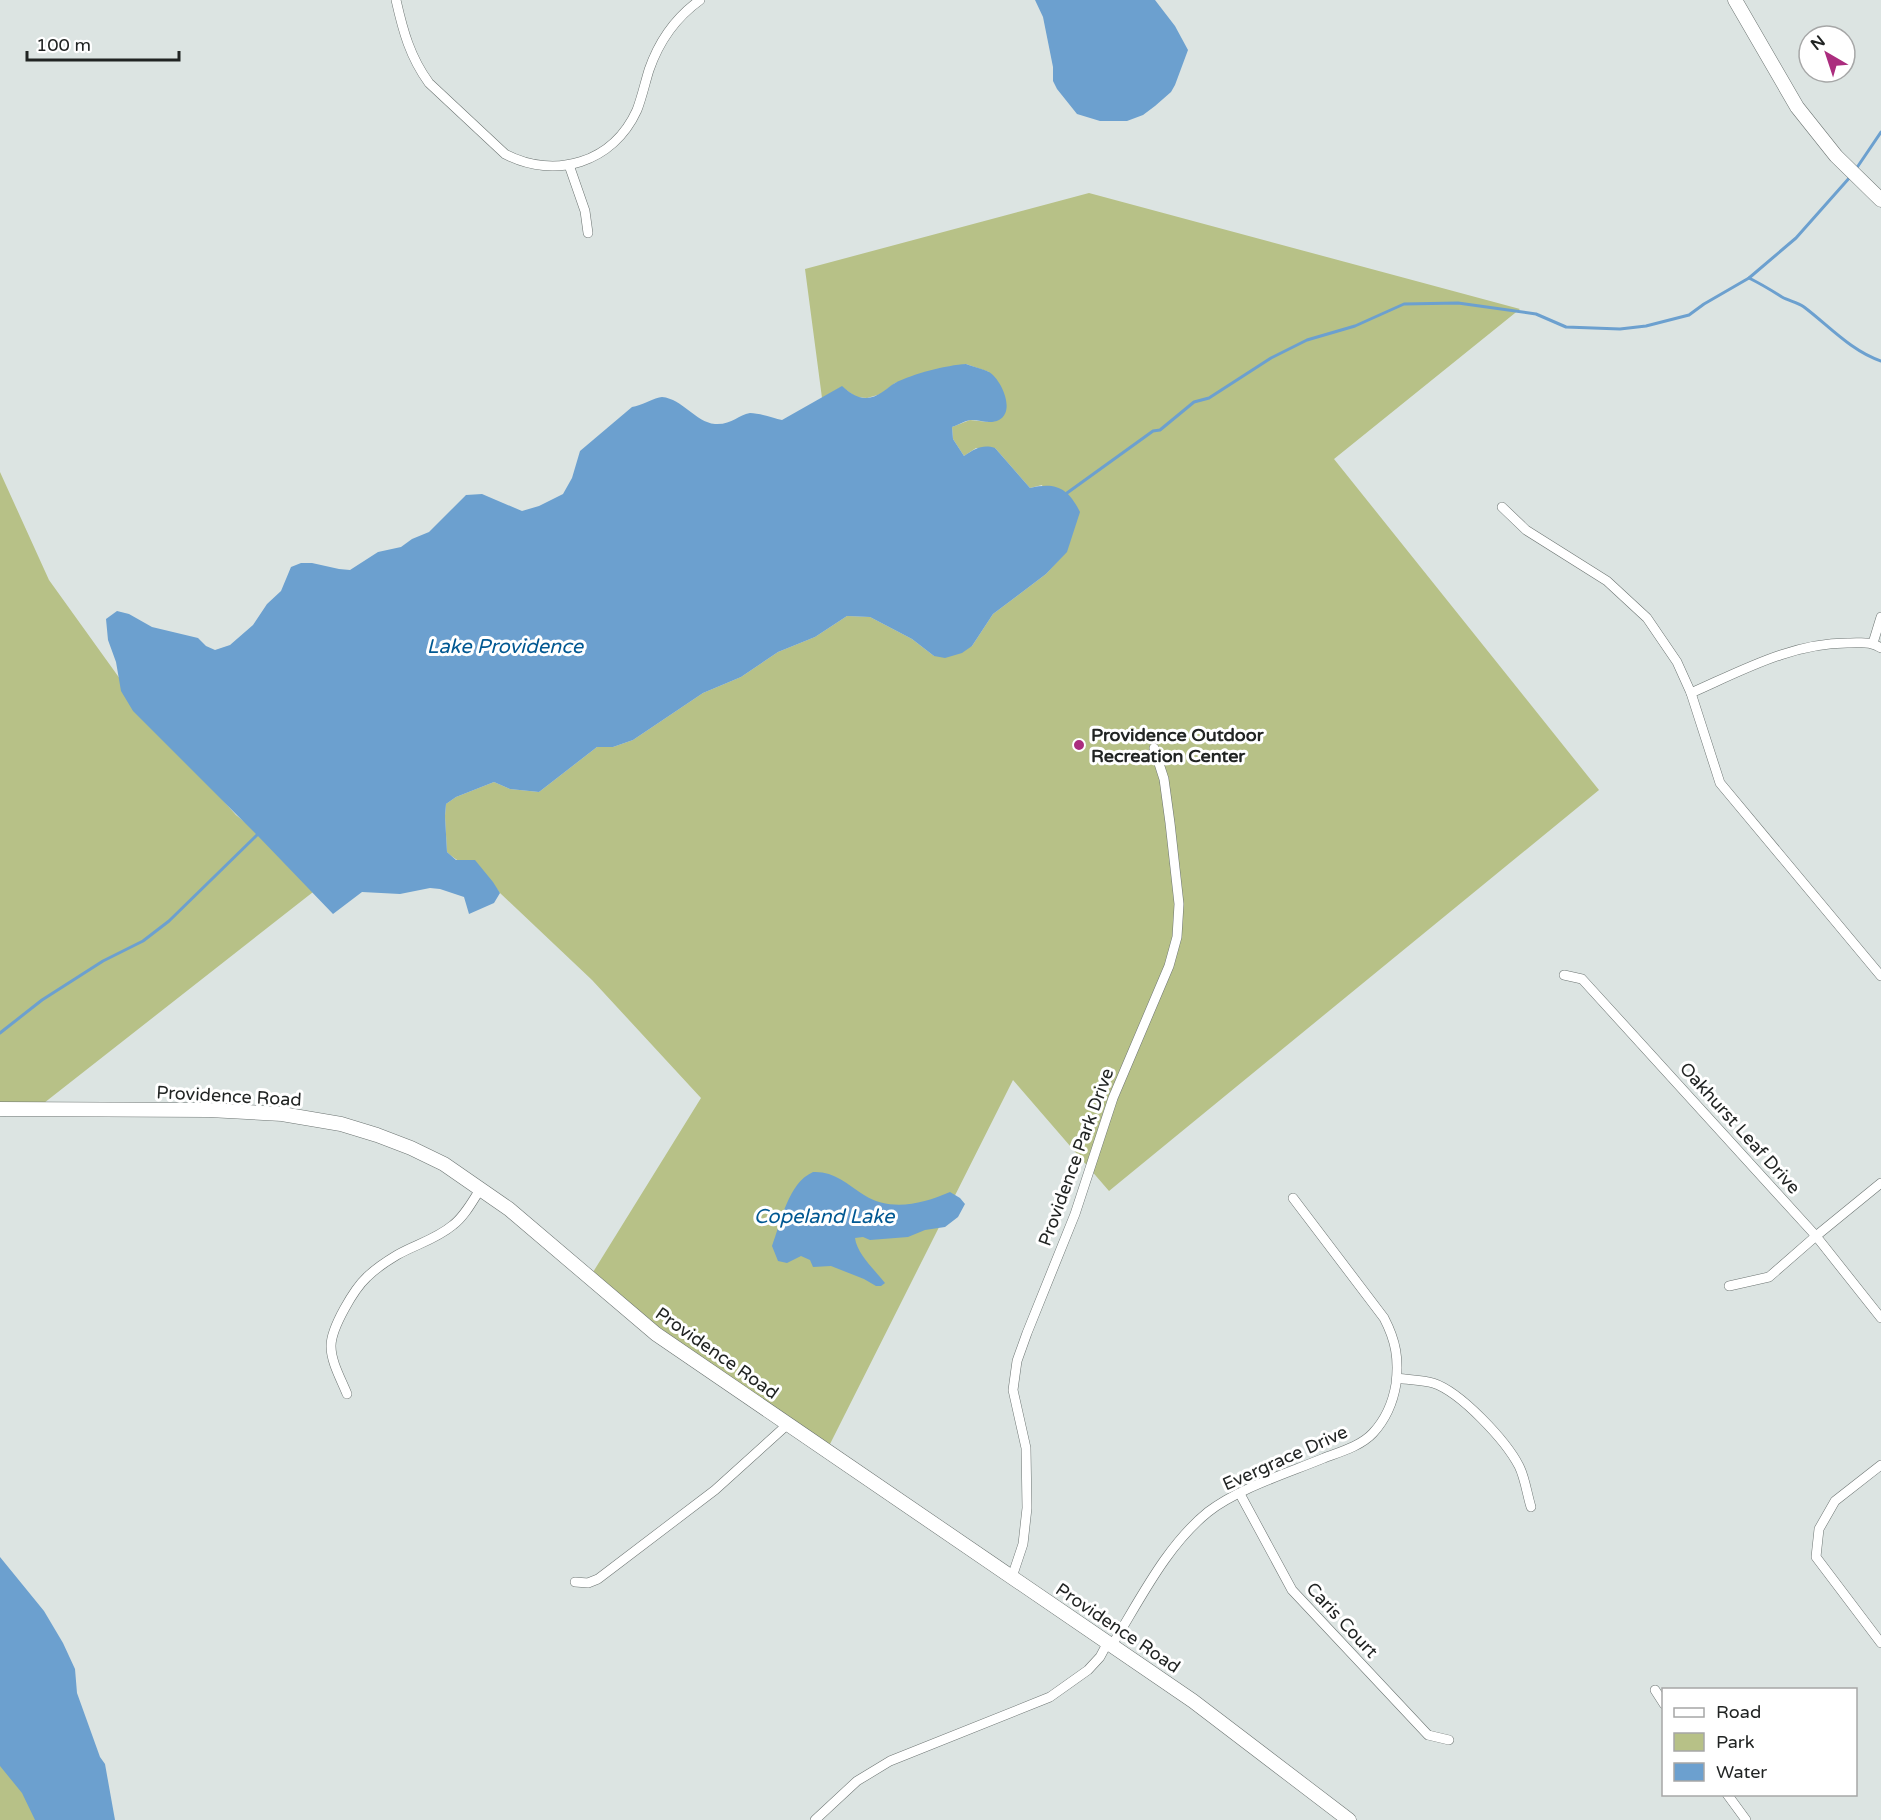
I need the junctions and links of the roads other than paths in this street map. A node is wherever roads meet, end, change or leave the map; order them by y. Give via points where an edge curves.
1 (396, 0) edge
2 (700, 0) edge
3 (1735, 0) edge
4 (569, 165) junction
5 (1881, 200) edge
6 (588, 232) dead end
7 (1502, 507) dead end
8 (1881, 616) edge
9 (1877, 646) edge
10 (1691, 693) junction
11 (1154, 748) dead end
12 (1564, 975) dead end
13 (1881, 975) edge
14 (0, 1109) edge
15 (1881, 1183) edge
16 (481, 1188) junction
17 (1293, 1198) dead end
18 (1816, 1236) junction
19 (1730, 1286) dead end
20 (1881, 1318) edge
21 (1396, 1378) junction
22 (347, 1394) dead end
23 (788, 1424) junction
24 (1881, 1465) edge
25 (1240, 1494) junction
26 (1531, 1507) dead end
27 (1012, 1578) junction
28 (575, 1582) dead end
29 (1881, 1643) edge
30 (1110, 1644) junction
31 (1655, 1690) dead end
32 (1662, 1701) edge
33 (1449, 1740) dead end
34 (1728, 1796) edge
35 (815, 1820) edge
36 (1349, 1820) edge
37 (1746, 1820) edge

1 - 4 street via 412,58 443,98 505,154 533,165
2 - 4 street via 679,17 661,42 637,110 626,127 598,153
3 - 5 street via 1797,107 1841,162
4 - 6 street
7 - 10 street via 1526,530 1607,581 1647,618 1677,662
8 - 9 street
9 - 10 street via 1830,643 1784,653
10 - 13 street via 1720,783
11 - 27 street, Providence Park Drive via 1164,779 1170,823 1179,904 1177,938 1170,966 1113,1098 1075,1214 1017,1361 1013,1390 1026,1448 1027,1508 1023,1544
12 - 18 street, Oakhurst Leaf Drive via 1582,978
14 - 16 street, Providence Road via 209,1110 311,1118 411,1148
15 - 18 street
16 - 22 street via 457,1222 428,1242 396,1256 360,1285 332,1335 332,1355
16 - 23 street, Providence Road via 657,1334
17 - 21 street, Evergrace Drive via 1384,1318 1399,1363
18 - 19 street via 1769,1277
18 - 20 street, Oakhurst Leaf Drive
21 - 25 street, Evergrace Drive via 1394,1396 1372,1434 1352,1447
21 - 26 street via 1432,1383 1464,1401 1519,1466
23 - 27 street, Providence Road
23 - 28 street via 715,1490 598,1580
24 - 29 street via 1835,1501 1819,1529 1816,1557
25 - 30 street, Evergrace Drive via 1209,1511 1181,1538
25 - 33 street, Caris Court via 1292,1590 1428,1735
27 - 30 street, Providence Road
30 - 35 street, Evergrace Drive via 1088,1670 1050,1697 890,1761 857,1781
30 - 36 street, Providence Road via 1201,1707
31 - 32 street
34 - 37 street

